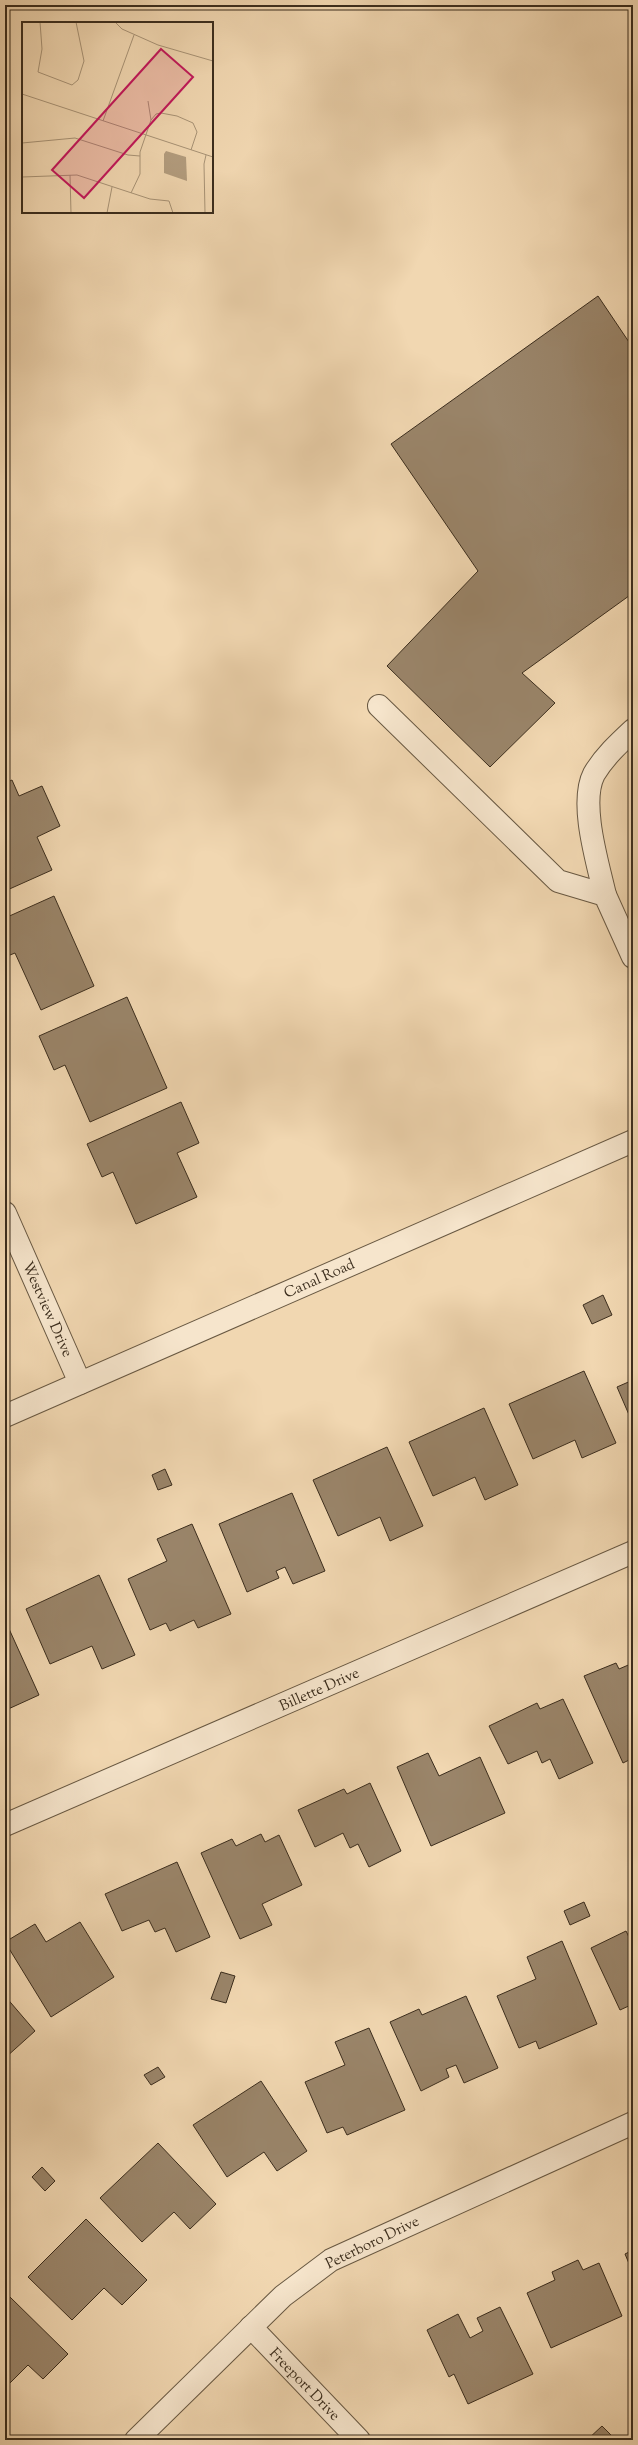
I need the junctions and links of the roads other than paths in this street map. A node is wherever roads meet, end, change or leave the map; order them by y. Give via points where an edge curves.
1 (379, 706) dead end
2 (633, 730) edge
3 (605, 895) junction
4 (633, 958) edge
5 (633, 1141) edge
6 (5, 1213) edge
7 (80, 1383) junction
8 (5, 1416) edge
9 (633, 1552) edge
10 (5, 1825) edge
11 (633, 2123) edge
12 (251, 2327) junction
13 (136, 2440) edge
14 (359, 2440) edge

1 - 3 street via 558,881
2 - 3 street via 616,745 594,775 587,812
3 - 4 street
5 - 7 street, Canal Road
6 - 7 street, Westview Drive
7 - 8 street, Canal Road
9 - 10 street, Billette Drive
11 - 12 street, Peterboro Drive via 331,2260 283,2296
12 - 13 street, Peterboro Drive
12 - 14 street, Freeport Drive

